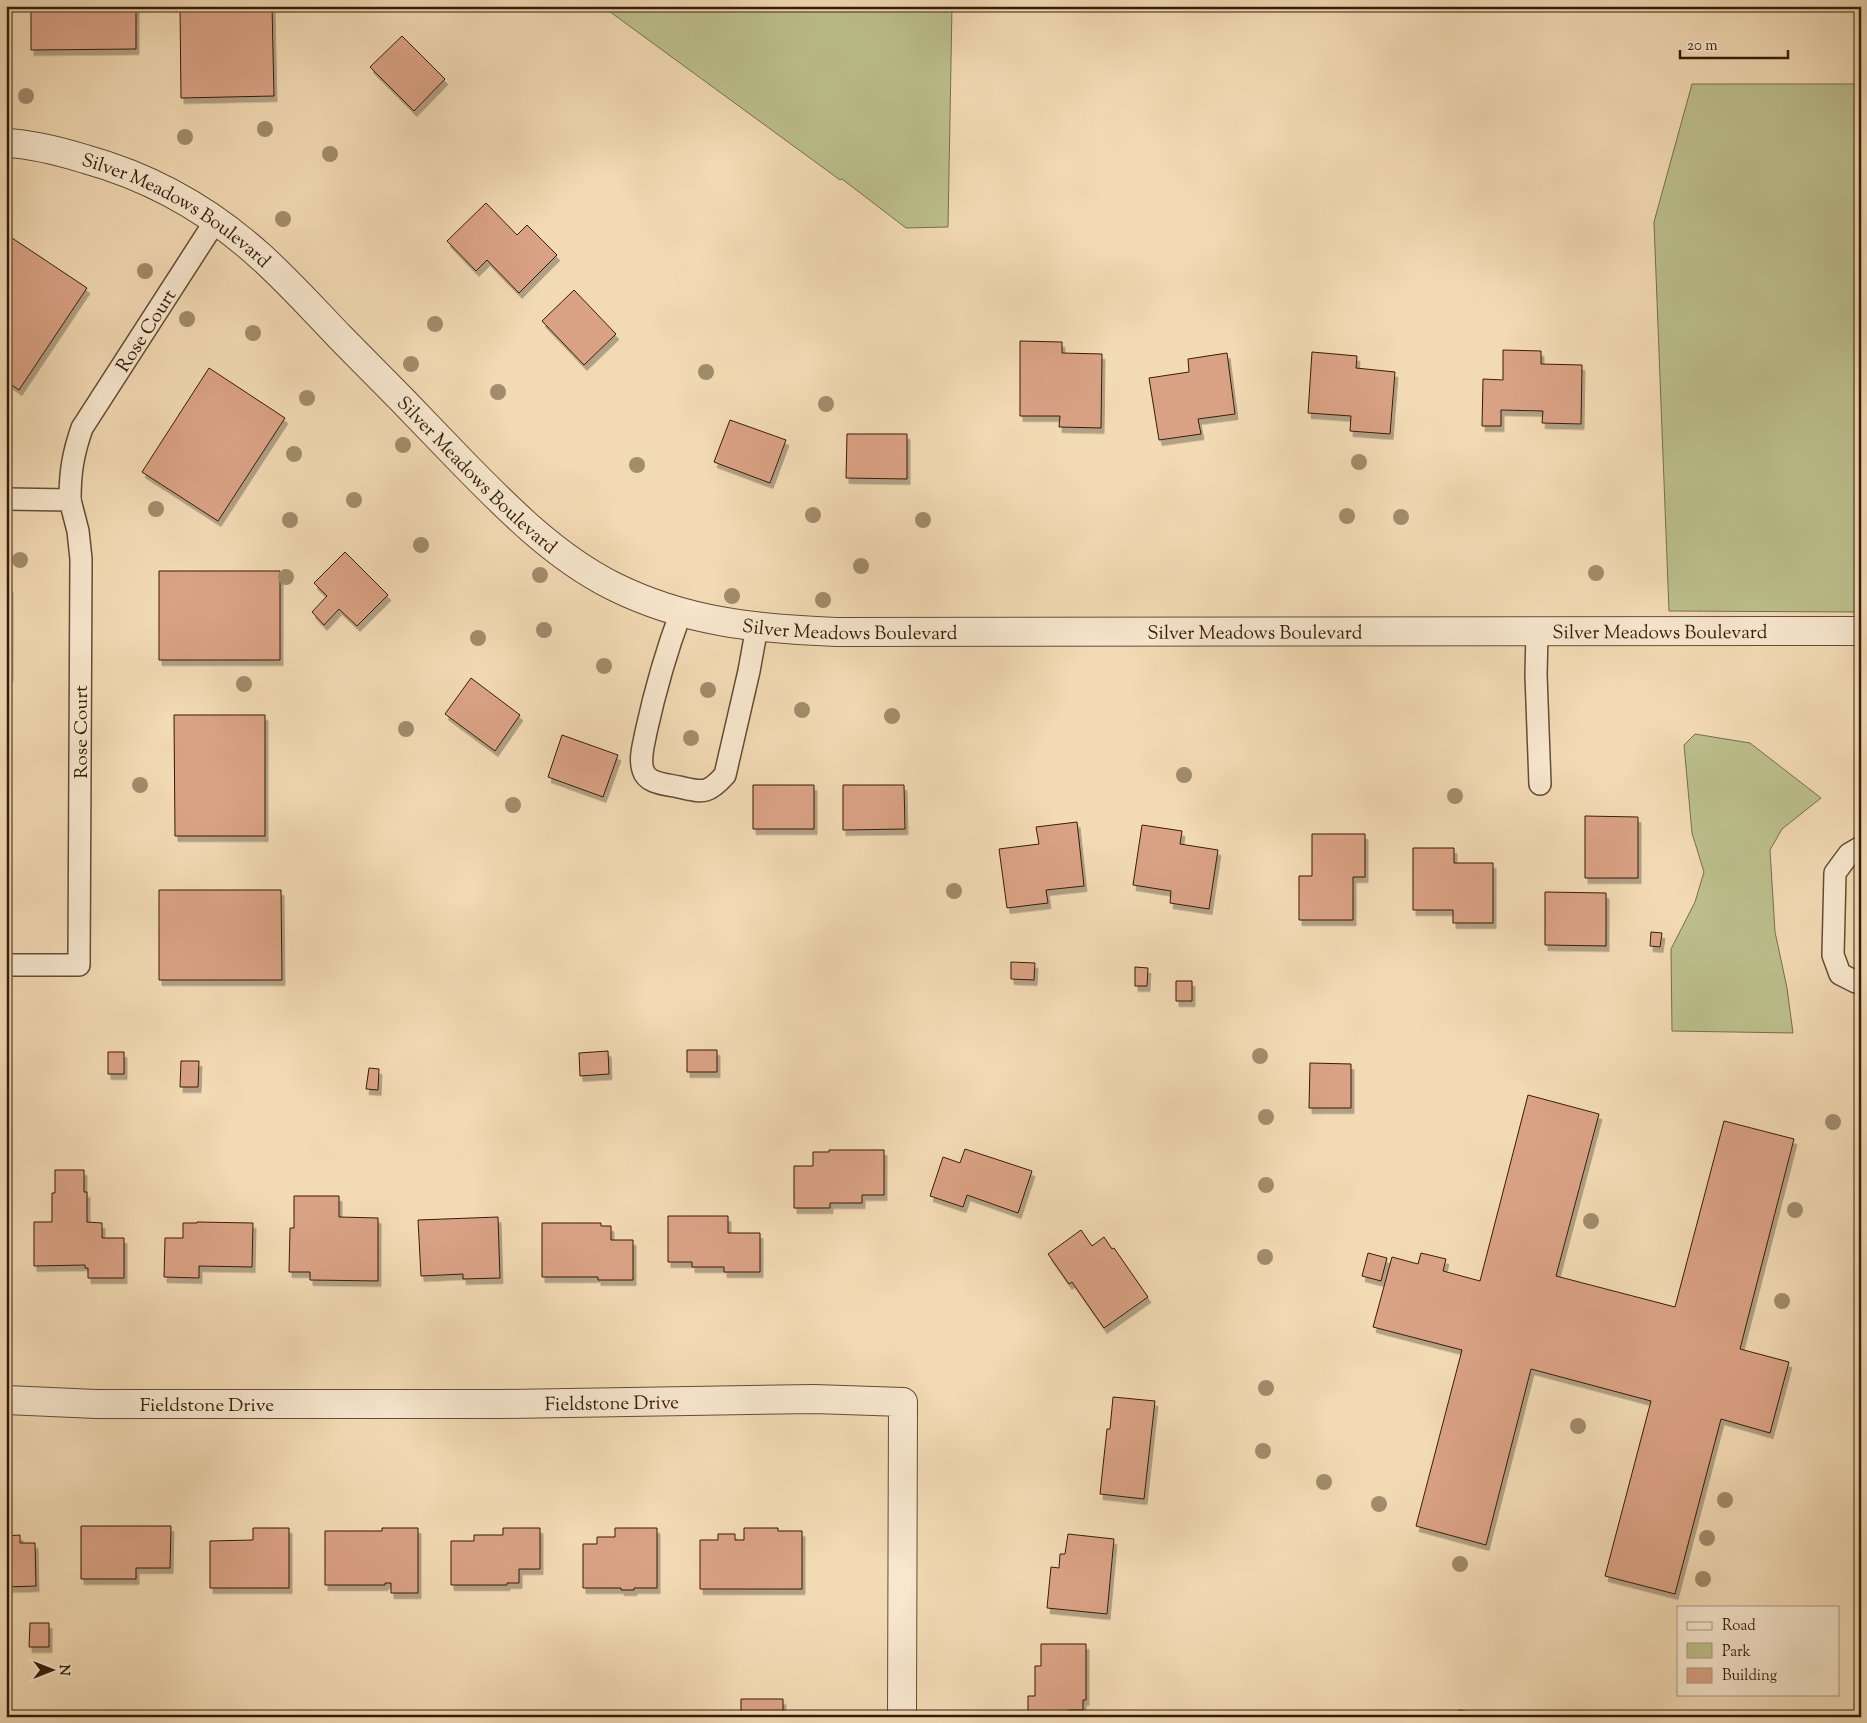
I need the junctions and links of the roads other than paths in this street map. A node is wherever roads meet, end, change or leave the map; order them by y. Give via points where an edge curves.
1 (6, 143) edge
2 (216, 220) junction
3 (6, 500) edge
4 (70, 500) junction
5 (681, 612) junction
6 (757, 627) junction
7 (1537, 631) junction
8 (1861, 631) edge
9 (1540, 784) dead end
10 (1861, 847) edge
11 (6, 965) edge
12 (1861, 982) edge
13 (6, 1400) edge
14 (902, 1717) edge

1 - 2 street, Silver Meadows Boulevard via 57,151 139,176
2 - 4 lane, Rose Court via 82,428 74,450
2 - 5 street, Silver Meadows Boulevard via 259,254 531,528 574,564 613,586
3 - 4 lane
4 - 11 lane, Rose Court via 81,559 79,965
5 - 6 street, Silver Meadows Boulevard
5 - 6 lane via 652,705 642,755 643,771 652,781 702,792 715,786 725,775
6 - 7 street, Silver Meadows Boulevard via 837,632
7 - 8 street, Silver Meadows Boulevard
7 - 9 lane
10 - 12 lane via 1849,854 1835,872 1833,955 1840,974
13 - 14 street, Fieldstone Drive via 96,1404 502,1404 814,1399 903,1402

